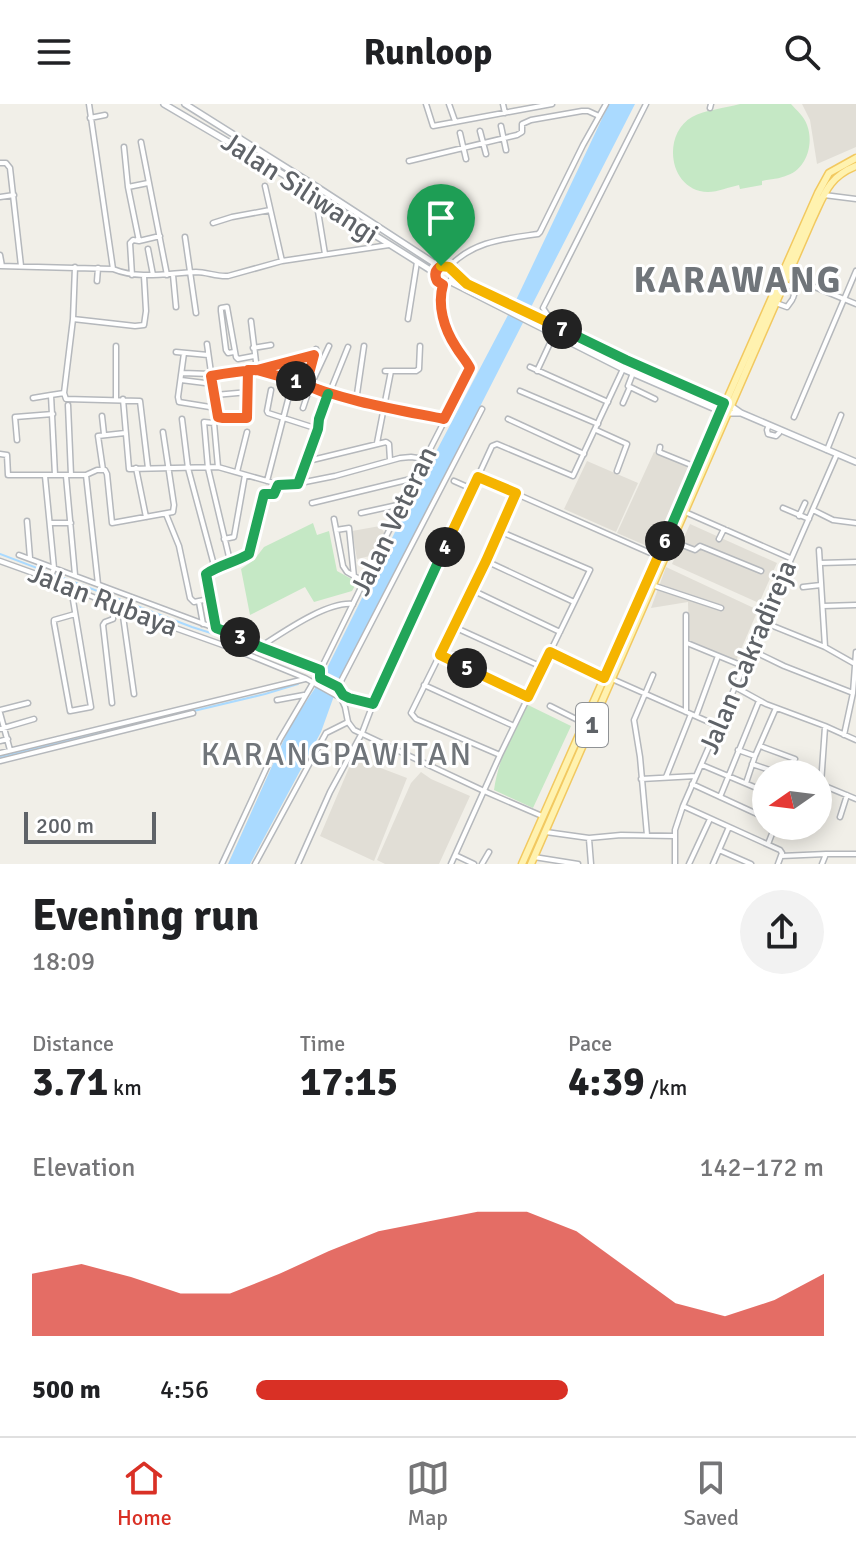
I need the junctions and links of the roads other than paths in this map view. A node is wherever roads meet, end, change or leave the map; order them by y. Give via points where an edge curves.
1 (89, 104) edge
2 (164, 104) edge
3 (185, 104) edge
4 (426, 104) edge
5 (449, 104) edge
6 (503, 104) edge
7 (552, 104) edge
8 (598, 104) edge
9 (646, 104) edge
10 (605, 106) edge
11 (505, 113) junction
12 (105, 115) dead end
13 (599, 116) junction
14 (90, 118) junction
15 (455, 121) junction
16 (501, 126) dead end
17 (480, 131) dead end
18 (522, 132) junction
19 (460, 133) dead end
20 (503, 139) junction
21 (141, 142) dead end
22 (483, 143) junction
23 (524, 143) dead end
24 (124, 147) dead end
25 (463, 148) junction
26 (506, 150) dead end
27 (486, 154) dead end
28 (856, 158) edge
29 (466, 159) dead end
30 (409, 161) dead end
31 (0, 163) edge
32 (856, 166) edge
33 (148, 183) junction
34 (265, 186) dead end
35 (128, 187) junction
36 (315, 193) junction
37 (14, 195) junction
38 (824, 195) junction
39 (0, 197) edge
40 (856, 199) edge
41 (270, 210) junction
42 (213, 223) dead end
43 (160, 236) junction
44 (185, 237) dead end
45 (139, 241) junction
46 (389, 245) junction
47 (148, 249) dead end
48 (325, 254) junction
49 (0, 255) edge
50 (282, 261) junction
51 (417, 262) junction
52 (1, 266) edge
53 (21, 266) junction
54 (75, 267) junction
55 (440, 267) junction
56 (449, 267) junction
57 (98, 268) junction
58 (113, 269) junction
59 (856, 271) edge
60 (191, 273) junction
61 (435, 273) junction
62 (453, 273) junction
63 (132, 275) junction
64 (153, 275) junction
65 (170, 275) junction
66 (144, 276) junction
67 (97, 281) dead end
68 (451, 282) junction
69 (782, 284) junction
70 (443, 285) junction
71 (844, 298) junction
72 (776, 303) junction
73 (856, 304) edge
74 (176, 307) dead end
75 (507, 308) junction
76 (196, 313) dead end
77 (767, 315) junction
78 (73, 319) junction
79 (408, 319) dead end
80 (251, 321) dead end
81 (544, 322) junction
82 (576, 335) junction
83 (551, 341) dead end
84 (207, 344) dead end
85 (572, 344) junction
86 (271, 345) dead end
87 (116, 346) dead end
88 (329, 346) dead end
89 (364, 346) dead end
90 (420, 346) dead end
91 (348, 347) dead end
92 (253, 348) junction
93 (176, 352) dead end
94 (234, 352) junction
95 (184, 353) junction
96 (208, 355) junction
97 (255, 355) junction
98 (292, 360) junction
99 (530, 367) dead end
100 (623, 369) junction
101 (248, 370) junction
102 (257, 370) junction
103 (537, 371) junction
104 (181, 373) junction
105 (633, 373) junction
106 (211, 375) junction
107 (287, 377) junction
108 (181, 380) junction
109 (672, 381) junction
110 (213, 384) junction
111 (308, 386) junction
112 (630, 387) junction
113 (271, 390) dead end
114 (670, 390) junction
115 (520, 391) dead end
116 (249, 392) junction
117 (290, 392) dead end
118 (64, 393) junction
119 (329, 394) junction
120 (51, 395) junction
121 (214, 395) junction
122 (33, 398) dead end
123 (116, 399) junction
124 (123, 399) junction
125 (655, 399) dead end
126 (356, 401) junction
127 (608, 402) junction
128 (623, 403) dead end
129 (68, 405) dead end
130 (383, 407) junction
131 (216, 408) junction
132 (303, 408) dead end
133 (726, 408) junction
134 (482, 409) dead end
135 (53, 414) junction
136 (841, 415) dead end
137 (102, 416) dead end
138 (794, 417) dead end
139 (284, 418) junction
140 (182, 419) dead end
141 (444, 419) junction
142 (508, 419) dead end
143 (769, 425) junction
144 (597, 427) junction
145 (318, 429) junction
146 (163, 432) dead end
147 (247, 432) dead end
148 (125, 433) junction
149 (779, 433) dead end
150 (104, 434) junction
151 (17, 440) dead end
152 (376, 444) junction
153 (660, 447) dead end
154 (671, 449) dead end
155 (827, 450) junction
156 (0, 454) edge
157 (584, 454) junction
158 (837, 454) junction
159 (667, 455) junction
160 (425, 459) junction
161 (390, 461) junction
162 (856, 462) edge
163 (304, 463) junction
164 (218, 467) junction
165 (697, 467) junction
166 (136, 468) junction
167 (148, 468) junction
168 (167, 468) junction
169 (188, 468) junction
170 (208, 468) junction
171 (103, 470) junction
172 (617, 471) dead end
173 (237, 472) junction
174 (86, 475) junction
175 (245, 475) junction
176 (45, 476) junction
177 (55, 476) junction
178 (69, 476) junction
179 (478, 477) junction
180 (416, 478) junction
181 (267, 481) junction
182 (454, 481) dead end
183 (298, 484) junction
184 (278, 485) junction
185 (472, 489) junction
186 (516, 493) junction
187 (312, 503) dead end
188 (805, 503) dead end
189 (402, 504) junction
190 (783, 508) dead end
191 (813, 510) junction
192 (685, 512) junction
193 (361, 513) dead end
194 (165, 514) junction
195 (799, 516) junction
196 (146, 517) junction
197 (334, 519) dead end
198 (809, 519) junction
199 (27, 521) dead end
200 (50, 523) junction
201 (71, 523) junction
202 (856, 523) edge
203 (724, 529) junction
204 (336, 530) junction
205 (499, 531) junction
206 (224, 539) junction
207 (719, 539) dead end
208 (672, 541) junction
209 (819, 550) dead end
210 (19, 555) dead end
211 (661, 558) junction
212 (790, 558) junction
213 (30, 559) junction
214 (0, 561) edge
215 (230, 561) junction
216 (486, 561) junction
217 (856, 562) edge
218 (820, 563) junction
219 (54, 569) junction
220 (215, 569) junction
221 (761, 571) dead end
222 (75, 575) junction
223 (354, 577) junction
224 (50, 578) junction
225 (363, 581) junction
226 (98, 584) junction
227 (652, 585) junction
228 (821, 585) junction
229 (803, 587) dead end
230 (71, 588) junction
231 (472, 590) junction
232 (209, 599) junction
233 (199, 602) junction
234 (574, 602) junction
235 (353, 604) junction
236 (114, 605) junction
237 (856, 605) edge
238 (823, 606) junction
239 (721, 608) dead end
240 (122, 609) junction
241 (75, 614) junction
242 (686, 615) dead end
243 (763, 622) junction
244 (203, 625) junction
245 (454, 627) junction
246 (216, 628) junction
247 (560, 632) junction
248 (239, 638) junction
249 (687, 643) junction
250 (260, 647) junction
251 (825, 647) junction
252 (234, 648) junction
253 (751, 650) junction
254 (550, 652) junction
255 (856, 652) edge
256 (440, 655) junction
257 (718, 656) junction
258 (855, 664) edge
259 (743, 666) junction
260 (542, 667) junction
261 (320, 670) junction
262 (653, 675) dead end
263 (305, 678) junction
264 (608, 678) junction
265 (314, 684) junction
266 (424, 685) junction
267 (338, 687) junction
268 (735, 687) junction
269 (853, 693) junction
270 (134, 694) dead end
271 (645, 694) junction
272 (304, 695) junction
273 (528, 697) junction
274 (277, 700) dead end
275 (759, 701) junction
276 (28, 703) dead end
277 (112, 703) dead end
278 (373, 704) junction
279 (550, 706) dead end
280 (776, 708) junction
281 (0, 712) edge
282 (193, 713) dead end
283 (691, 714) junction
284 (34, 719) dead end
285 (348, 722) junction
286 (584, 723) junction
287 (514, 726) junction
288 (718, 726) junction
289 (825, 726) junction
290 (3, 728) edge
291 (362, 733) junction
292 (844, 735) junction
293 (8, 739) junction
294 (856, 740) edge
295 (0, 741) edge
296 (760, 746) junction
297 (10, 750) junction
298 (738, 750) junction
299 (0, 753) edge
300 (500, 755) junction
301 (755, 756) junction
302 (795, 759) dead end
303 (754, 760) edge
304 (821, 760) edge
305 (0, 761) edge
306 (752, 764) edge
307 (702, 765) junction
308 (696, 776) junction
309 (728, 776) junction
310 (666, 777) junction
311 (641, 779) junction
312 (746, 783) junction
313 (692, 784) junction
314 (752, 786) edge
315 (832, 789) edge
316 (484, 791) junction
317 (847, 795) junction
318 (720, 797) junction
319 (856, 798) edge
320 (683, 806) junction
321 (752, 812) edge
322 (542, 816) junction
323 (840, 817) dead end
324 (710, 819) junction
325 (729, 827) junction
326 (545, 832) junction
327 (647, 835) junction
328 (674, 836) junction
329 (589, 838) junction
330 (770, 840) edge
331 (768, 844) junction
332 (719, 850) junction
333 (489, 852) dead end
334 (826, 854) junction
335 (856, 854) edge
336 (455, 855) junction
337 (781, 856) junction
338 (532, 860) edge
339 (222, 864) edge
340 (255, 864) edge
341 (298, 864) edge
342 (451, 864) edge
343 (474, 864) edge
344 (482, 864) edge
345 (522, 864) edge
346 (578, 864) edge
347 (591, 864) edge
348 (675, 864) edge
349 (689, 864) edge
350 (713, 864) edge
351 (751, 864) edge
352 (778, 864) edge
353 (822, 864) edge

1 - 14 street
2 - 36 main road, Jalan Siliwangi
3 - 55 main road, Jalan Siliwangi
4 - 15 street via 433,126
5 - 15 street
6 - 11 street
7 - 11 street
8 - 10 street
9 - 81 street via 543,308
10 - 13 street
11 - 15 street
12 - 14 street
13 - 18 street via 582,111 531,120 522,124
13 - 56 street via 540,232 486,243
14 - 58 street
16 - 20 street
17 - 22 street
18 - 20 street
18 - 23 street
19 - 25 street
20 - 22 street
20 - 26 street
21 - 33 street
22 - 25 street
22 - 27 street
24 - 35 street
25 - 29 street
25 - 30 street
28 - 69 main road, 1 via 825,178
31 - 37 street via 9,165
32 - 38 main road, 1 via 836,176
33 - 35 street
33 - 43 street
34 - 41 street
35 - 45 street
36 - 46 main road, Jalan Siliwangi
36 - 48 street
37 - 39 street
37 - 53 street
38 - 40 street
38 - 69 main road, 1
41 - 42 street
41 - 50 street
43 - 45 street
43 - 65 street
44 - 60 street
45 - 63 street via 130,243
46 - 48 street
46 - 51 main road, Jalan Siliwangi
47 - 64 street
48 - 50 street
49 - 52 street
50 - 60 street via 222,277
51 - 61 main road, Jalan Siliwangi
51 - 79 street
52 - 53 street
53 - 54 street
54 - 57 street
54 - 78 street
55 - 56 main road
55 - 61 main road
56 - 62 main road
57 - 58 street
57 - 67 street
58 - 63 street
59 - 71 street
60 - 65 street
60 - 76 street
61 - 70 main road
62 - 68 main road
62 - 75 main road
63 - 66 street
64 - 65 street
64 - 66 street
65 - 74 street
66 - 78 street via 144,325
68 - 70 main road
68 - 75 main road
69 - 71 street
69 - 72 main road, 1
69 - 72 street via 796,289 787,307
69 - 77 main road, 1
70 - 141 street, Jalan Veteran via 444,321 470,368
71 - 73 street
71 - 138 street
72 - 77 main road, 1
75 - 81 main road
75 - 85 main road
77 - 133 main road, 1
78 - 118 street
80 - 92 street
81 - 82 main road
82 - 85 main road
82 - 109 main road
83 - 103 street
84 - 96 street
85 - 100 main road
86 - 92 street
87 - 123 street
88 - 111 street
89 - 126 street
90 - 130 street via 419,369 388,371
91 - 119 street
92 - 97 street
93 - 95 street
94 - 94 street via 226,350 224,307 227,307
94 - 97 street via 238,359
95 - 96 street
95 - 104 street
96 - 106 street
97 - 102 street
98 - 102 street
98 - 107 street
98 - 111 street via 315,352
99 - 103 street
100 - 105 main road
100 - 127 street
101 - 102 street
101 - 106 street
101 - 116 street
102 - 107 street
103 - 127 street
104 - 106 street
104 - 108 street
105 - 112 street
105 - 114 main road
106 - 110 street
107 - 111 street
108 - 110 street
108 - 131 street via 179,402
109 - 114 main road
109 - 133 main road
110 - 121 street
111 - 119 street
111 - 132 street
112 - 125 street
112 - 128 street
113 - 139 street via 267,412
114 - 133 main road
115 - 144 street
116 - 121 street
116 - 131 street via 246,418 220,418
117 - 139 street
118 - 120 street
118 - 123 street via 66,399
119 - 126 street
119 - 145 street
120 - 122 street
120 - 135 street
121 - 131 street
123 - 124 street
124 - 148 street
124 - 167 street via 141,402
126 - 130 street
127 - 144 street
129 - 178 street
130 - 141 street
130 - 152 street
133 - 143 main road
133 - 165 main road, 1
133 - 192 main road, 1
134 - 267 street
135 - 151 street via 15,418
135 - 177 street
136 - 155 street
137 - 150 street
139 - 145 street
139 - 181 street
140 - 169 street
141 - 160 street, Jalan Veteran
142 - 157 street
143 - 149 street via 768,434
143 - 155 main road
144 - 157 street
144 - 172 street via 626,442
145 - 163 street
146 - 168 street
147 - 173 street
148 - 150 street
148 - 166 street via 129,469
150 - 171 street via 98,436
152 - 161 street via 388,443
152 - 163 street
153 - 159 street via 658,451
154 - 159 street
155 - 158 main road
156 - 176 street via 8,457 8,475
157 - 179 street via 573,476 497,444
158 - 162 main road
158 - 191 street, Jalan Cakradireja
159 - 165 street
160 - 161 street
160 - 180 street, Jalan Veteran
161 - 183 street
163 - 183 street
164 - 170 street
164 - 170 street via 214,423 204,422
164 - 173 street
165 - 211 main road, 1
166 - 167 street
166 - 196 street
167 - 168 street
168 - 169 street
168 - 194 street via 174,509
169 - 170 street
169 - 220 street
170 - 206 street
171 - 174 street
171 - 196 street via 112,523
173 - 175 street
174 - 178 street
174 - 226 street
175 - 181 street
175 - 206 street via 234,537
176 - 177 street
176 - 200 street
177 - 178 street
178 - 201 street
179 - 185 street
179 - 186 street
180 - 187 street
180 - 189 street, Jalan Veteran
181 - 184 street
182 - 185 street
183 - 184 street
184 - 215 street via 274,494 264,495 249,554
185 - 278 street
186 - 205 street
186 - 211 street
188 - 195 street
189 - 193 street
189 - 225 street, Jalan Veteran
190 - 195 street
191 - 198 street, Jalan Cakradireja
191 - 202 street
192 - 203 street
192 - 208 main road, 1
194 - 196 street
194 - 233 street via 179,546 190,598
195 - 198 street
197 - 204 street
198 - 212 street, Jalan Cakradireja
199 - 213 street
200 - 201 street
200 - 219 street
201 - 222 street
203 - 207 street
203 - 212 street
204 - 223 street via 343,566
204 - 223 street via 349,528
205 - 216 street
205 - 234 street via 590,570
206 - 215 street
208 - 211 main road, 1
208 - 221 street via 694,550 700,546
209 - 218 street
210 - 213 street
211 - 227 main road, 1
211 - 264 main road, 1
212 - 243 street, Jalan Cakradireja
213 - 219 street
214 - 224 street, Jalan Rubaya
215 - 220 street
216 - 231 street
216 - 234 street
217 - 218 street
218 - 228 street
219 - 222 street
219 - 224 street
220 - 232 street via 206,574
222 - 226 street
223 - 225 street
224 - 230 street, Jalan Rubaya
225 - 235 street, Jalan Veteran
226 - 244 street
227 - 239 street
227 - 264 main road, 1
228 - 229 street
228 - 238 street
230 - 236 street, Jalan Rubaya
230 - 241 street
231 - 245 street
231 - 247 street
232 - 233 street
232 - 246 street
233 - 244 street
234 - 247 street
235 - 250 street via 317,613
235 - 261 street, Jalan Veteran
236 - 240 street, Jalan Rubaya
236 - 277 street via 113,619 103,625
237 - 238 street
238 - 251 street
240 - 252 street, Jalan Rubaya
240 - 270 street
241 - 241 street via 54,620 70,711 91,707
242 - 249 street
243 - 251 street
243 - 253 street, Jalan Cakradireja
244 - 246 street
245 - 256 street
245 - 260 street
246 - 248 street
247 - 254 street
248 - 250 street
248 - 252 street
249 - 257 street
249 - 283 street
250 - 261 street
251 - 258 street
252 - 263 street, Jalan Rubaya
253 - 259 street, Jalan Cakradireja
253 - 269 street
254 - 260 street
254 - 264 street
255 - 258 street
256 - 266 street
256 - 273 street
257 - 259 street
257 - 283 street
258 - 269 street
259 - 268 street, Jalan Cakradireja
260 - 273 street
261 - 267 street via 320,678
262 - 271 street
263 - 265 street, Jalan Rubaya
263 - 297 street
264 - 271 street
264 - 286 main road, 1
264 - 326 main road, 1
265 - 272 street
265 - 285 street, Jalan Rubaya via 341,698
266 - 287 street
266 - 300 street via 413,707 416,719
267 - 278 street via 349,698
268 - 275 street
268 - 288 street, Jalan Cakradireja
269 - 292 street
271 - 283 street
271 - 311 street via 634,720
272 - 274 street
272 - 339 street
273 - 287 street
275 - 280 street
275 - 298 street
276 - 281 street
278 - 291 street
279 - 286 street
280 - 289 street
280 - 296 street
281 - 290 street
282 - 305 street
283 - 288 street
283 - 310 street
284 - 290 street
285 - 291 street, Jalan Rubaya
285 - 340 street via 326,733
286 - 322 main road, 1
287 - 300 street
288 - 307 street, Jalan Cakradireja
289 - 292 street
289 - 304 street
290 - 293 street
291 - 316 street, Jalan Rubaya
291 - 341 street
292 - 294 street
293 - 295 street
293 - 297 street
296 - 301 street
296 - 302 street
297 - 299 street
298 - 301 street
298 - 309 street
300 - 316 street
301 - 303 street
306 - 312 street
307 - 308 street, Jalan Cakradireja
307 - 309 street
308 - 310 street
308 - 313 street, Jalan Cakradireja
309 - 312 street
309 - 318 street
310 - 311 street
311 - 327 street
312 - 314 street
313 - 318 street
313 - 320 street, Jalan Cakradireja
315 - 317 street
316 - 322 street, Jalan Rubaya
316 - 336 street
317 - 319 street
317 - 323 street
318 - 321 street
320 - 324 street
320 - 328 street, Jalan Cakradireja
322 - 345 main road, 1
324 - 325 street
324 - 349 street
325 - 331 street
325 - 332 street
326 - 329 street
326 - 338 main road, 1
327 - 328 street
327 - 329 street
328 - 348 street, Jalan Cakradireja
329 - 347 street
330 - 331 street
331 - 337 street
332 - 350 street
332 - 351 street
333 - 344 street
334 - 335 street
334 - 337 street
334 - 353 street
336 - 342 street
336 - 343 street
337 - 352 street
338 - 346 street

